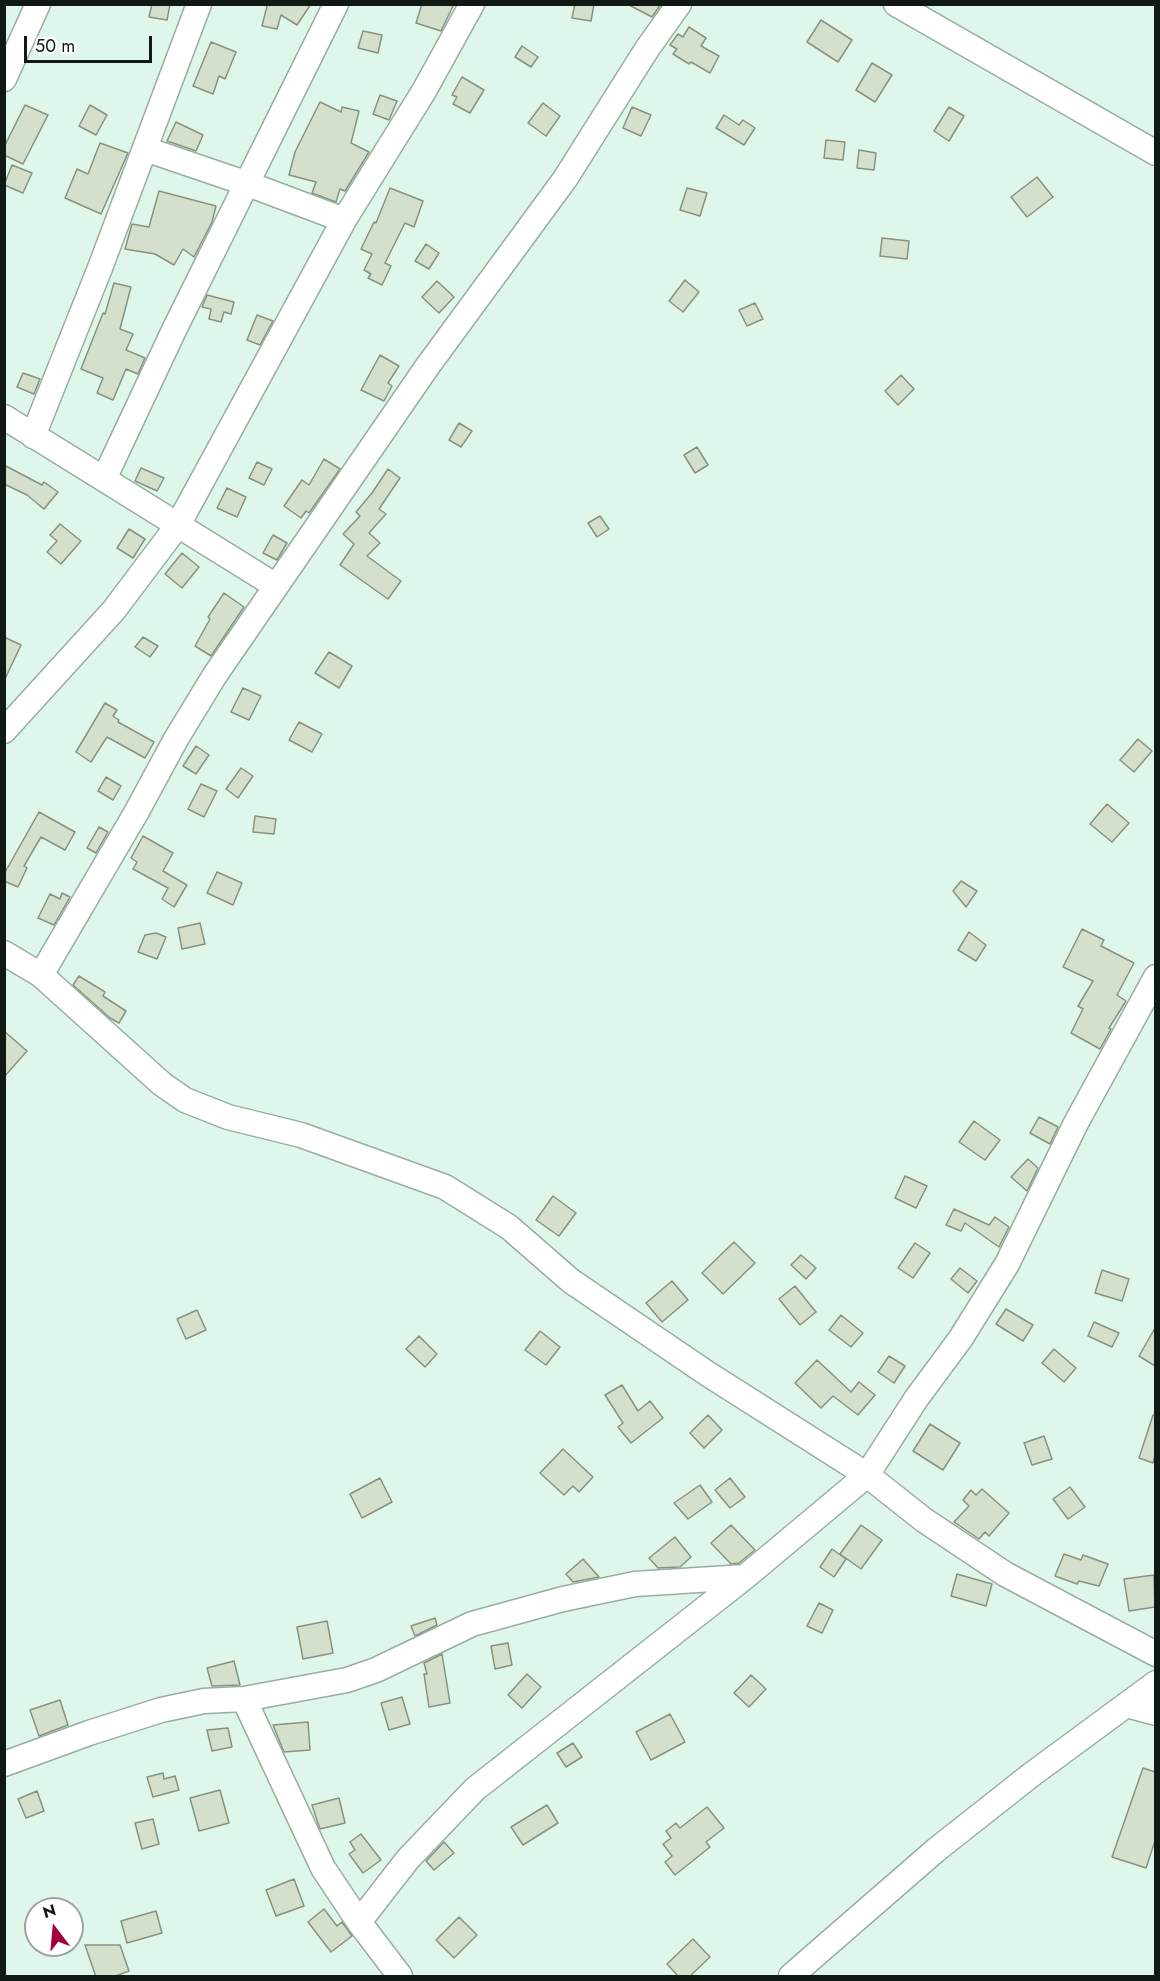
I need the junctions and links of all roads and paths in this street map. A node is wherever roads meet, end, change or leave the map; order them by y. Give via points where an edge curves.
1 (38, 4) edge
2 (199, 4) edge
3 (336, 4) edge
4 (472, 4) edge
5 (679, 4) edge
6 (896, 4) edge
7 (4, 79) edge
8 (145, 149) junction
9 (1155, 153) edge
10 (248, 184) junction
11 (344, 220) junction
12 (4, 417) edge
13 (33, 435) junction
14 (104, 479) junction
15 (178, 525) junction
16 (276, 586) junction
17 (4, 731) edge
18 (4, 953) edge
19 (41, 975) junction
20 (1155, 977) edge
21 (867, 1475) junction
22 (745, 1577) junction
23 (1155, 1654) edge
24 (1155, 1683) edge
25 (244, 1699) junction
26 (1126, 1705) junction
27 (1155, 1713) edge
28 (4, 1764) edge
29 (358, 1922) junction
30 (400, 1977) edge
31 (790, 1977) edge

1 - 7 street
2 - 8 street
3 - 10 street
4 - 11 street
5 - 16 street via 565,179 427,367
6 - 9 street
8 - 10 street
8 - 13 street
10 - 11 street
10 - 14 street
11 - 15 street
12 - 13 street
13 - 14 street
14 - 15 street
15 - 16 street
15 - 17 street via 114,610
16 - 19 street via 176,739
18 - 19 street
19 - 21 street via 185,1100 301,1135 445,1187 509,1227 571,1281
20 - 21 street via 1007,1264
21 - 22 street
21 - 23 street via 924,1520 1005,1574
22 - 25 street via 635,1584 563,1599 472,1624 376,1671
22 - 29 street via 475,1789 408,1859
24 - 26 street
25 - 28 street via 204,1701 161,1710
25 - 29 street via 323,1868
26 - 27 street
26 - 31 street via 936,1850
29 - 30 street

